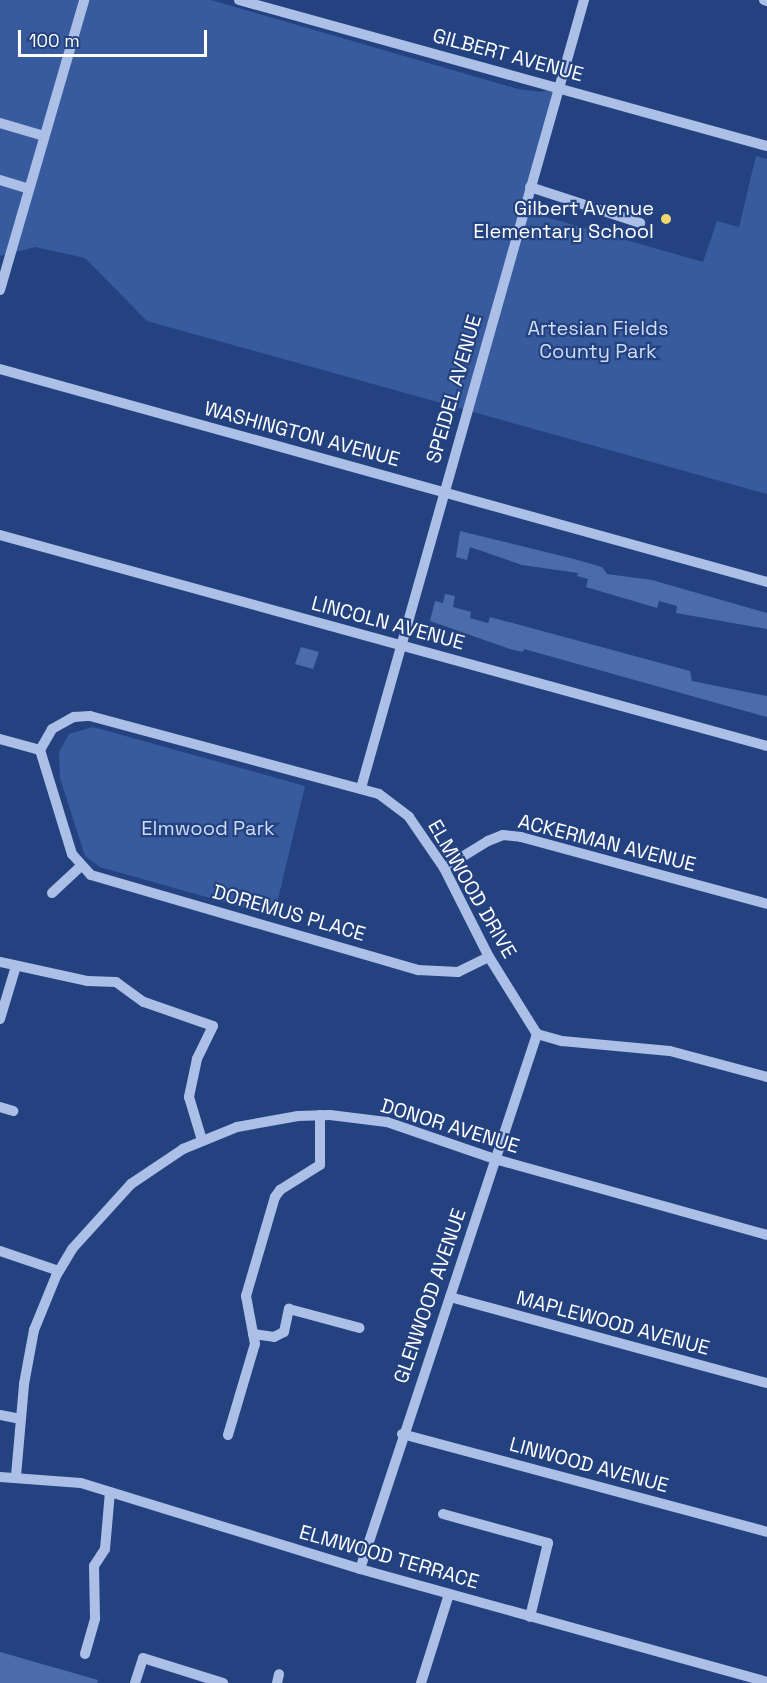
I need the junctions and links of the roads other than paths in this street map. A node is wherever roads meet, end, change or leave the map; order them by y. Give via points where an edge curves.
1 (84, 0) edge
2 (239, 0) edge
3 (584, 0) edge
4 (560, 87) junction
5 (0, 123) edge
6 (44, 136) junction
7 (767, 146) edge
8 (0, 180) edge
9 (530, 187) junction
10 (29, 189) junction
11 (640, 224) dead end
12 (0, 290) edge
13 (0, 369) edge
14 (443, 492) junction
15 (0, 535) edge
16 (767, 582) edge
17 (401, 645) junction
18 (0, 739) edge
19 (767, 746) edge
20 (40, 750) junction
21 (361, 788) junction
22 (80, 867) junction
23 (444, 868) junction
24 (52, 893) dead end
25 (767, 904) edge
26 (489, 957) junction
27 (0, 962) edge
28 (16, 966) junction
29 (0, 1019) edge
30 (537, 1034) junction
31 (767, 1077) edge
32 (0, 1107) edge
33 (13, 1112) dead end
34 (320, 1115) junction
35 (202, 1140) junction
36 (495, 1159) junction
37 (767, 1235) edge
38 (0, 1251) edge
39 (59, 1271) junction
40 (450, 1297) junction
41 (360, 1328) dead end
42 (253, 1334) junction
43 (767, 1383) edge
44 (0, 1415) edge
45 (21, 1419) junction
46 (402, 1434) junction
47 (228, 1435) dead end
48 (16, 1476) junction
49 (0, 1477) edge
50 (110, 1492) junction
51 (443, 1514) dead end
52 (767, 1532) edge
53 (360, 1569) junction
54 (449, 1594) junction
55 (530, 1617) junction
56 (85, 1654) dead end
57 (767, 1682) edge
58 (135, 1683) edge
59 (223, 1683) edge
60 (421, 1683) edge

1 - 6 street
2 - 4 street, GILBERT AVENUE
3 - 4 street, SPEIDEL AVENUE
4 - 7 street, GILBERT AVENUE
4 - 9 street, SPEIDEL AVENUE
5 - 6 street
6 - 10 street
8 - 10 street
9 - 11 street
9 - 14 street, SPEIDEL AVENUE
10 - 12 street
13 - 14 street, WASHINGTON AVENUE
14 - 16 street, WASHINGTON AVENUE
14 - 17 street, SPEIDEL AVENUE
15 - 17 street, LINCOLN AVENUE
17 - 19 street, LINCOLN AVENUE
17 - 21 street, SPEIDEL AVENUE
18 - 20 street
20 - 21 street, ELMWOOD DRIVE via 52,729 74,717 90,716
20 - 22 street via 72,854
21 - 23 street, ELMWOOD DRIVE via 379,794 409,817
22 - 24 street
22 - 26 street, DOREMUS PLACE via 91,875 418,970 458,972
23 - 25 street, ACKERMAN AVENUE via 488,841 503,836 521,837
23 - 26 street, ELMWOOD DRIVE
26 - 30 street, ELMWOOD DRIVE
27 - 28 street
28 - 29 street
28 - 35 street via 88,981 116,982 144,1002 213,1026 197,1059 189,1097
30 - 31 street via 562,1041 670,1051
30 - 36 street, GLENWOOD AVENUE
32 - 33 street
34 - 35 street, DONOR AVENUE via 267,1120
34 - 36 street, DONOR AVENUE via 387,1122
34 - 42 street via 320,1165 279,1190 275,1197 246,1296
35 - 39 street, DONOR AVENUE via 156,1165 112,1201
36 - 37 street, DONOR AVENUE
36 - 40 street, GLENWOOD AVENUE
38 - 39 street
39 - 45 street, DONOR AVENUE via 34,1330
40 - 43 street, MAPLEWOOD AVENUE
40 - 46 street, GLENWOOD AVENUE
41 - 42 street via 289,1309 284,1332 274,1338
42 - 47 street via 255,1344
44 - 45 street
45 - 48 street, DONOR AVENUE
46 - 52 street, LINWOOD AVENUE
46 - 53 street, GLENWOOD AVENUE
48 - 49 street, ELMWOOD TERRACE
48 - 50 street, ELMWOOD TERRACE via 52,1478
50 - 53 street, ELMWOOD TERRACE
50 - 56 street via 105,1549 94,1566 95,1618
51 - 55 street via 548,1543
53 - 54 street, ELMWOOD TERRACE
54 - 55 street, ELMWOOD TERRACE
54 - 60 street
55 - 57 street, ELMWOOD TERRACE
58 - 59 street via 143,1658

